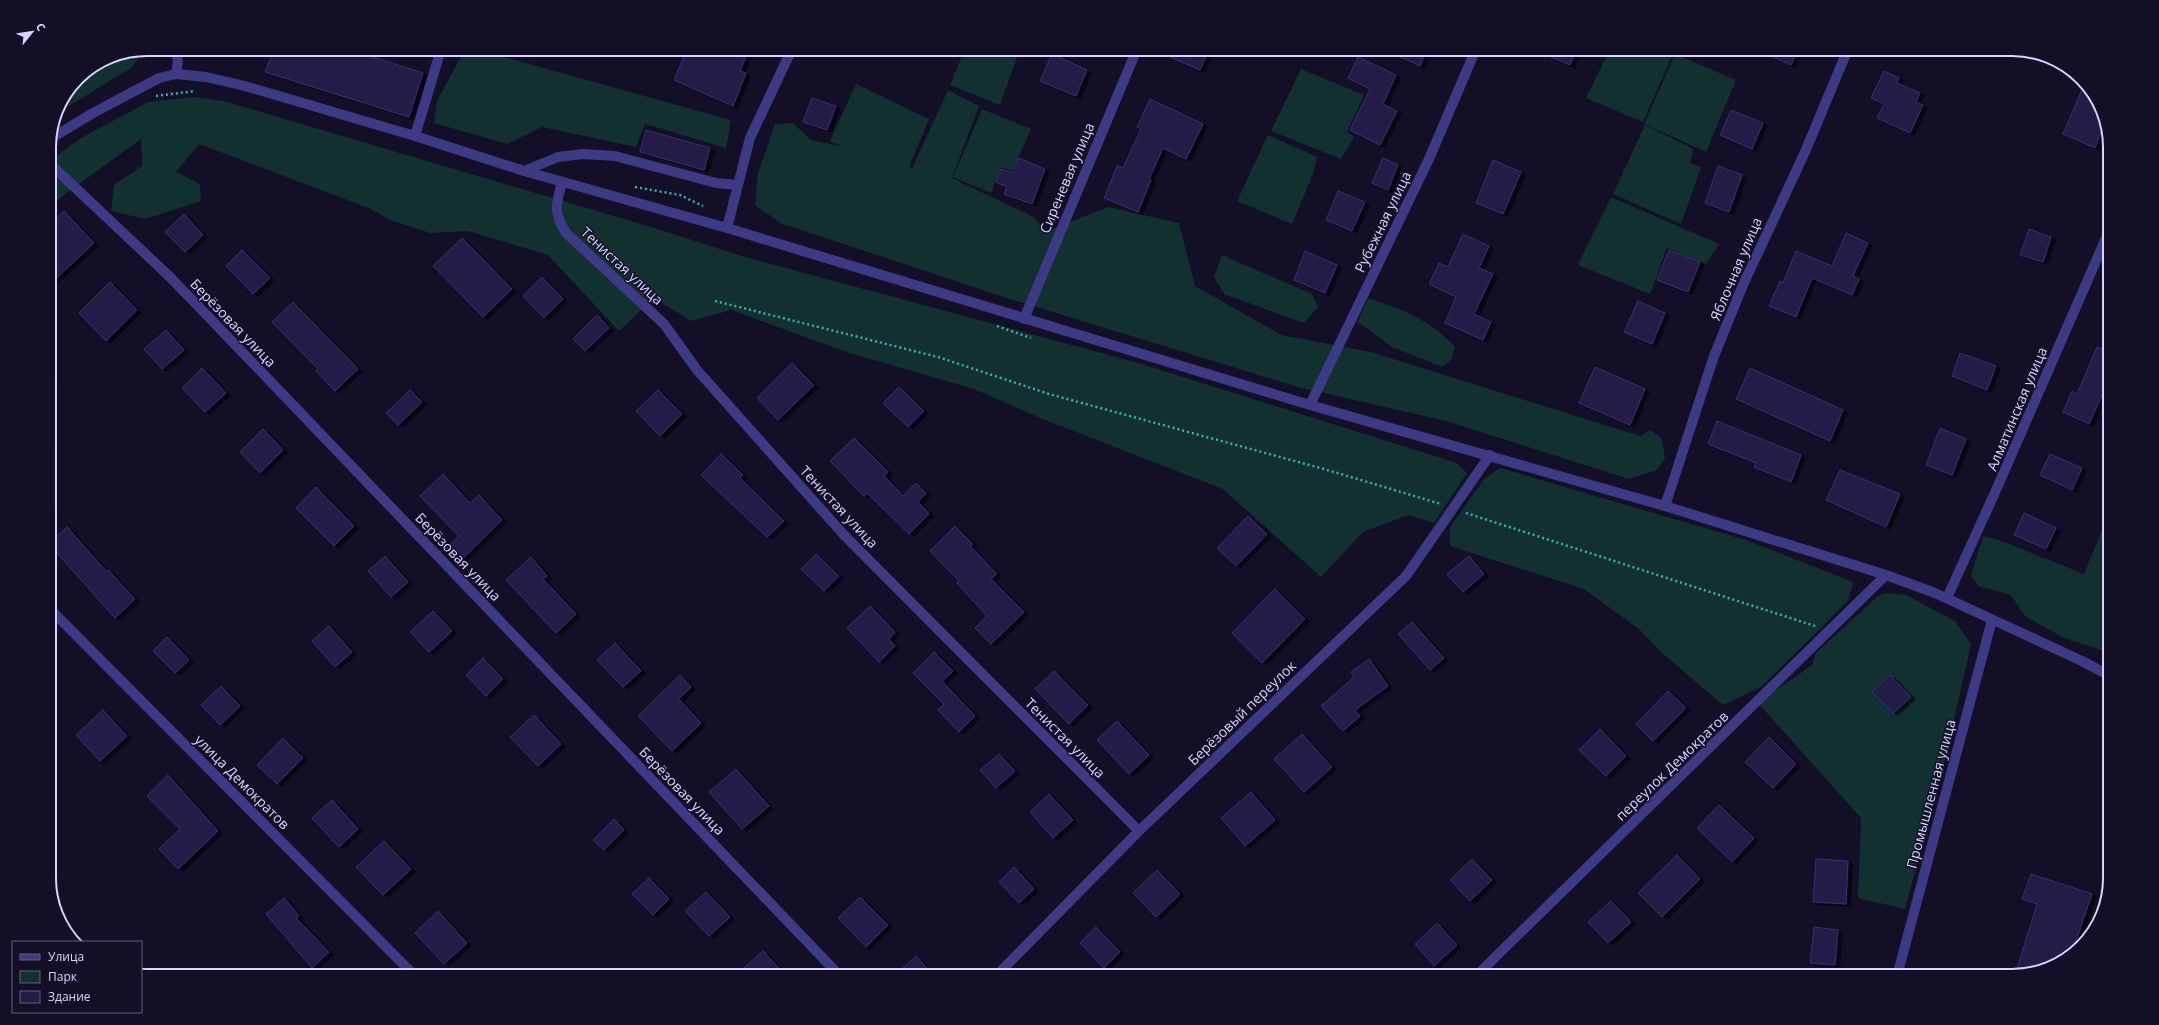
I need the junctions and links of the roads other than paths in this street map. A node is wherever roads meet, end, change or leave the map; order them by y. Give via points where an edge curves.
1 (177, 56) edge
2 (439, 56) edge
3 (789, 56) edge
4 (1134, 56) edge
5 (1473, 56) edge
6 (1845, 56) edge
7 (176, 74) junction
8 (57, 135) edge
9 (415, 136) junction
10 (56, 170) edge
11 (524, 171) junction
12 (562, 182) junction
13 (738, 185) junction
14 (727, 228) junction
15 (2103, 245) edge
16 (1024, 319) junction
17 (1310, 404) junction
18 (1490, 455) junction
19 (1665, 506) junction
20 (1886, 575) junction
21 (1947, 598) junction
22 (56, 615) edge
23 (1992, 620) junction
24 (2103, 672) edge
25 (1138, 831) junction
26 (408, 969) edge
27 (833, 969) edge
28 (1003, 969) edge
29 (1483, 969) edge
30 (1899, 969) edge

1 - 7 street
2 - 9 street
3 - 13 street via 750,138
4 - 16 street, Сиреневая улица
5 - 17 street, Рубежная улица via 1429,159
6 - 19 street, Яблочная улица via 1714,356
7 - 8 street via 137,88
7 - 9 street via 206,77 245,86
9 - 11 street
10 - 27 street, Берёзовая улица via 170,277
11 - 12 street
11 - 13 street via 558,157 583,154 615,156 716,183
12 - 14 street
12 - 25 street, Тенистая улица via 555,209 558,221 566,233 664,324 697,370 844,535
13 - 14 street
14 - 16 street
15 - 21 street, Алматинская улица via 1998,488
16 - 17 street
17 - 18 street
18 - 19 street
18 - 25 street, Берёзовый переулок via 1406,576
19 - 20 street
20 - 21 street
20 - 29 street, переулок Демократов
21 - 23 street
22 - 26 street, улица Демократов
23 - 24 street
23 - 30 street, Промышленная улица
25 - 28 street, Берёзовый переулок

